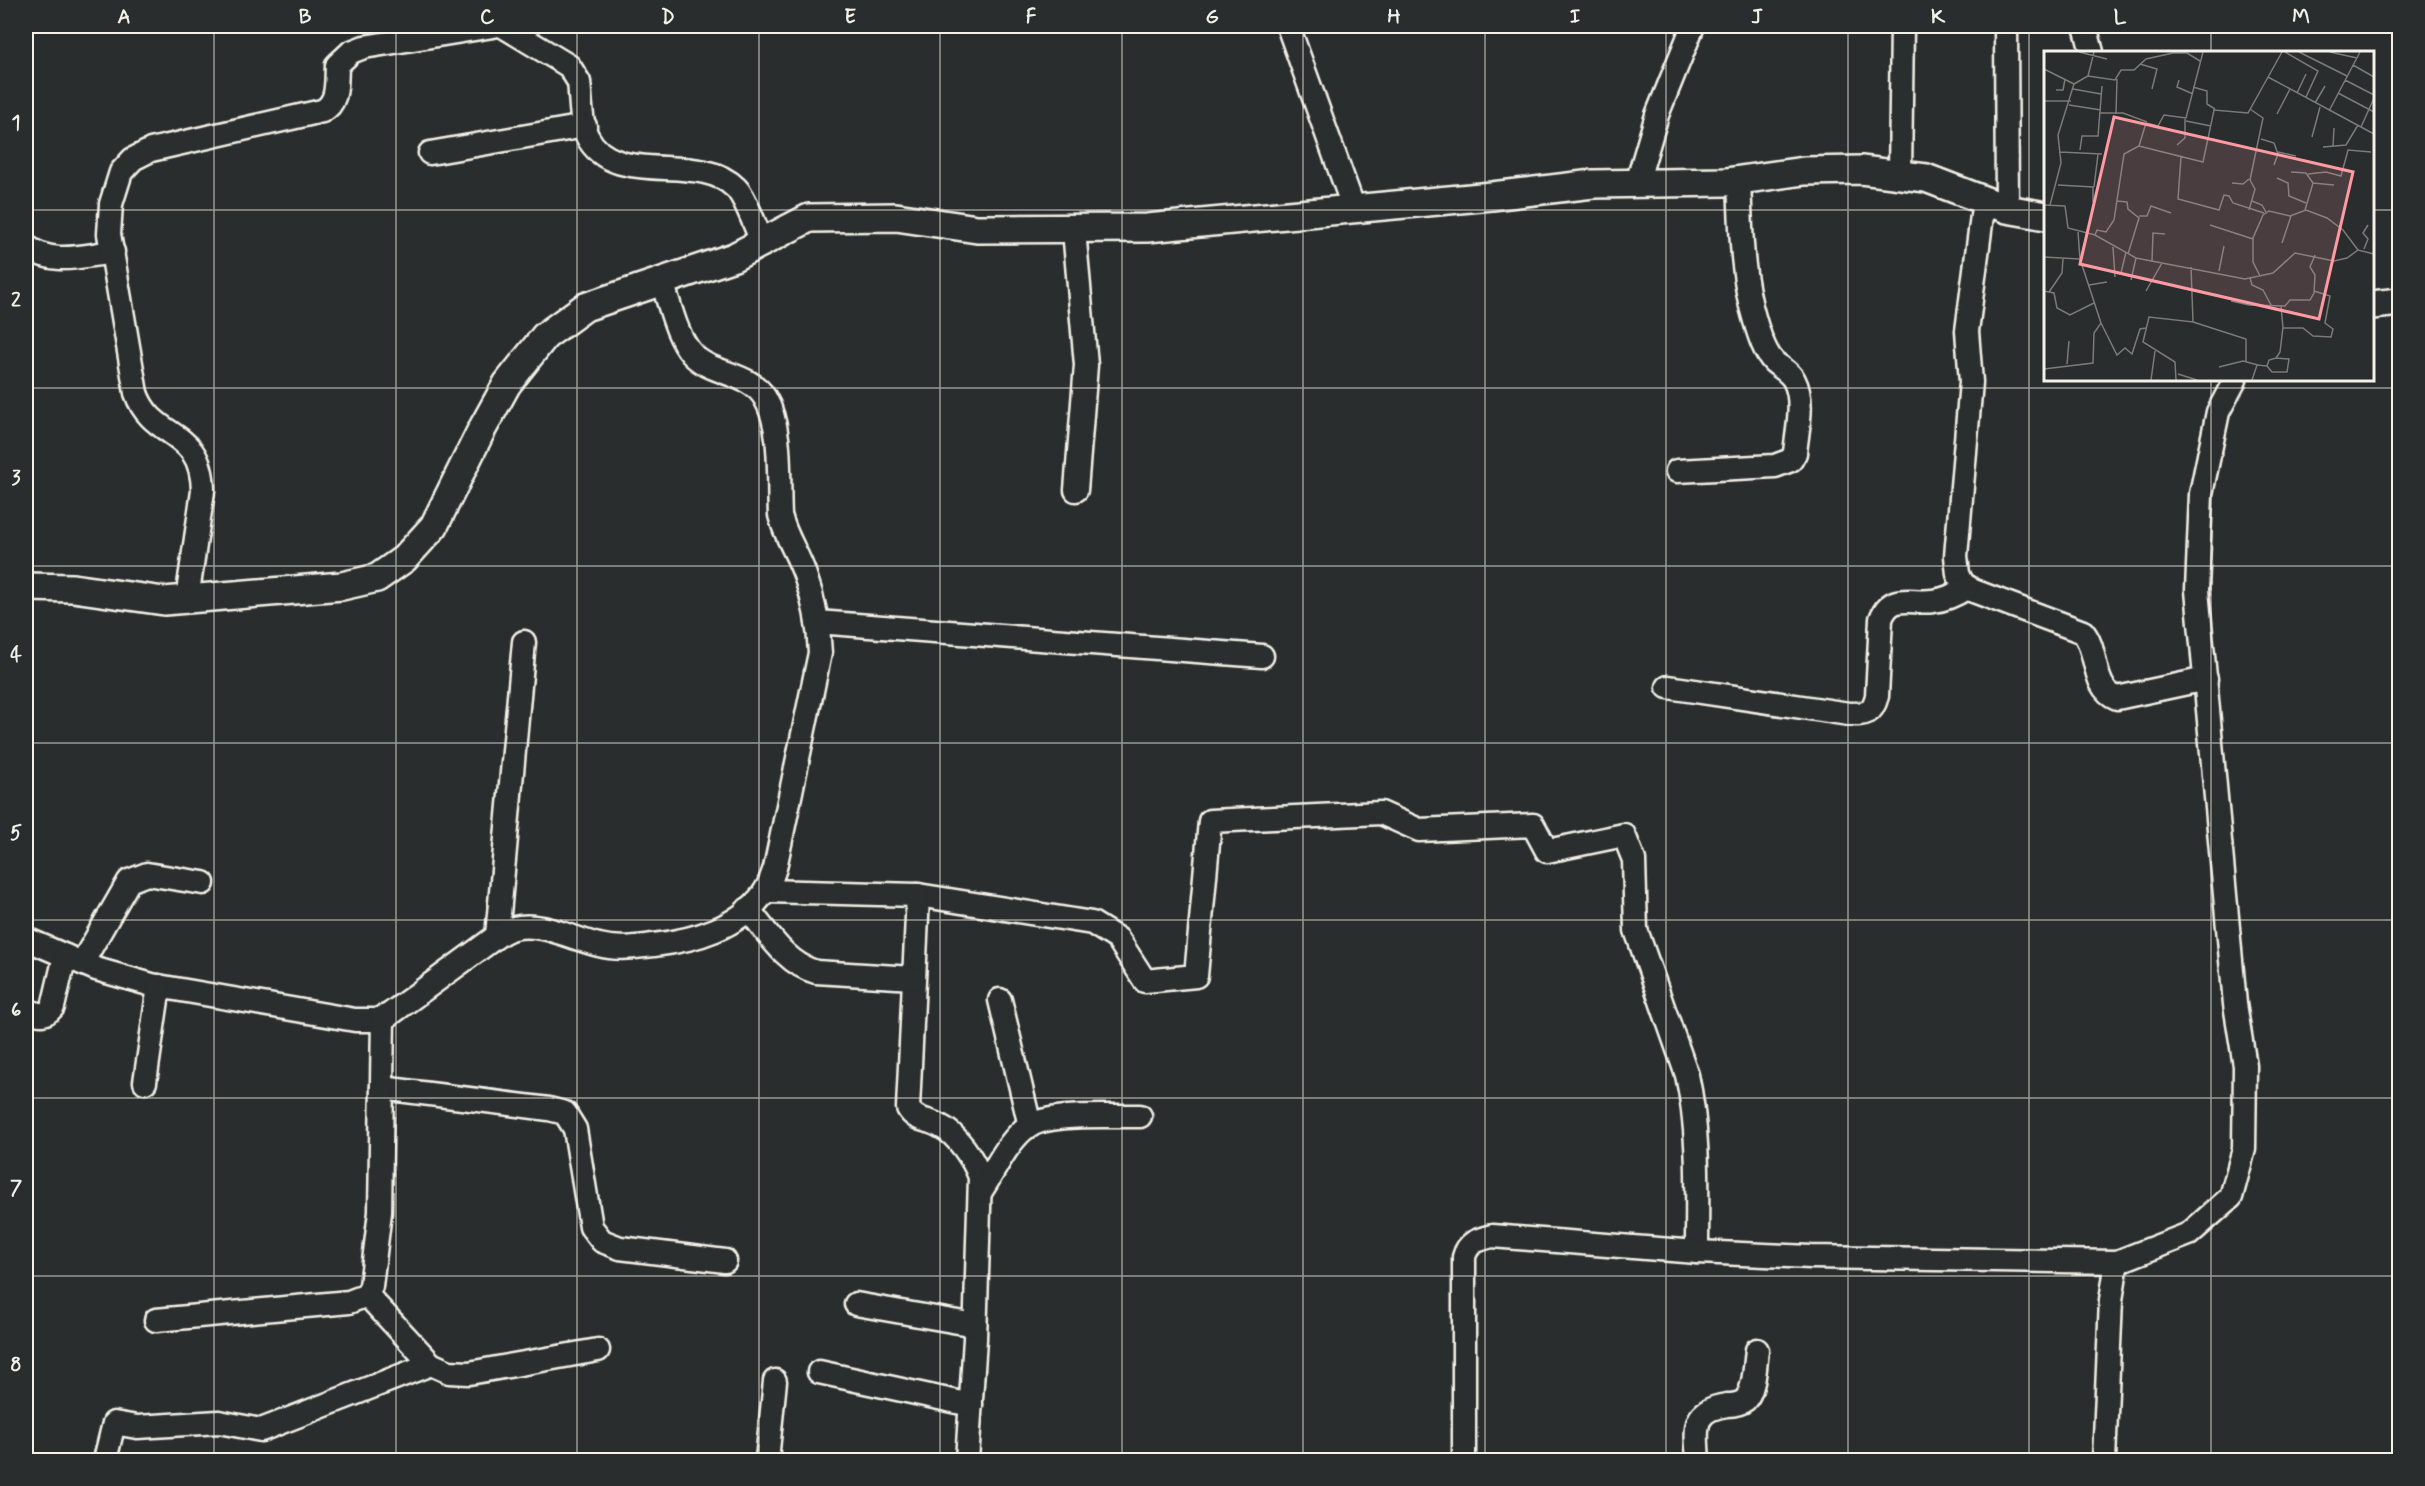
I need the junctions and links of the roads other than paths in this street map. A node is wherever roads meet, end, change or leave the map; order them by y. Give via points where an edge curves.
1 (493, 26) edge
2 (503, 26) edge
3 (1288, 26) edge
4 (1693, 26) edge
5 (1902, 26) edge
6 (2006, 26) edge
7 (2085, 26) edge
8 (397, 33) edge
9 (2092, 51) edge
10 (585, 126) junction
11 (430, 153) dead end
12 (1900, 175) junction
13 (1739, 180) junction
14 (1637, 183) junction
15 (1995, 205) junction
16 (1353, 209) junction
17 (2044, 216) edge
18 (1074, 230) junction
19 (762, 241) junction
20 (26, 246) edge
21 (112, 252) junction
22 (662, 282) junction
23 (2400, 302) edge
24 (2374, 305) edge
25 (2234, 381) edge
26 (1677, 471) dead end
27 (1077, 490) dead end
28 (26, 587) edge
29 (1968, 587) junction
30 (187, 599) junction
31 (817, 622) junction
32 (524, 642) dead end
33 (1262, 656) dead end
34 (2206, 679) junction
35 (1668, 687) dead end
36 (203, 883) dead end
37 (765, 891) junction
38 (918, 895) junction
39 (748, 909) junction
40 (497, 936) junction
41 (26, 939) edge
42 (73, 959) junction
43 (914, 978) junction
44 (159, 986) junction
45 (1000, 1000) dead end
46 (26, 1010) edge
47 (384, 1017) junction
48 (145, 1082) dead end
49 (382, 1088) junction
50 (1140, 1116) dead end
51 (1030, 1126) junction
52 (981, 1191) junction
53 (1697, 1252) junction
54 (725, 1261) dead end
55 (2117, 1262) junction
56 (367, 1295) junction
57 (856, 1304) dead end
58 (156, 1320) dead end
59 (975, 1325) junction
60 (598, 1350) dead end
61 (1757, 1350) dead end
62 (430, 1364) junction
63 (819, 1372) dead end
64 (775, 1381) dead end
65 (971, 1405) junction
66 (105, 1461) edge
67 (767, 1461) edge
68 (967, 1461) edge
69 (1464, 1461) edge
70 (1698, 1461) edge
71 (2104, 1461) edge

1 - 8 street
2 - 10 street via 569,66 579,82
3 - 16 street
4 - 14 street via 1657,115
5 - 12 street
6 - 15 street
7 - 9 street
8 - 21 street via 364,47 337,65 335,99 322,111 151,150 133,159 121,172 111,204
10 - 11 street
10 - 19 street via 592,144 615,162 701,171 724,178 738,189
12 - 13 street via 1860,170 1804,171
12 - 15 street via 1926,178
13 - 14 street
13 - 26 street via 1742,251 1755,320 1764,347 1795,382 1799,397 1795,453 1791,460 1776,466
14 - 16 street via 1593,183
15 - 17 street
15 - 29 street via 1967,331 1971,382 1956,556 1958,574
16 - 18 street via 1147,228
18 - 19 street via 977,229 896,217 837,217 809,219
18 - 27 street via 1086,364
19 - 22 street via 734,256
20 - 21 street via 45,258
21 - 30 street via 141,407 156,423 188,444 203,479
22 - 30 street via 585,307 545,336 507,384 434,526 404,559 377,578 330,587
22 - 31 street via 681,336 692,354 758,388 765,398 775,423 780,515 805,576
23 - 24 street
25 - 34 street via 2218,412 2201,494 2197,590
28 - 30 street via 73,588 164,601
29 - 34 street via 2083,632 2091,645 2102,685 2116,699
29 - 35 street via 1954,596 1933,601 1896,601 1884,611 1876,696 1874,707 1868,712 1849,714
31 - 33 street
31 - 37 street via 820,653 776,868
32 - 40 street
34 - 55 street via 2235,1004 2246,1066 2244,1149 2231,1197 2189,1234
36 - 42 street via 147,874 129,881
37 - 38 street
37 - 39 street
38 - 43 street
38 - 53 street via 1092,923 1118,939 1145,981 1196,976 1210,821 1381,813 1419,830 1533,825 1547,851 1624,836 1634,860 1636,930 1692,1100 1697,1143
39 - 40 street via 725,927 700,936 621,949 541,928 513,928
39 - 43 street via 801,968
40 - 47 street
41 - 42 street
42 - 44 street
42 - 46 street via 48,1013
43 - 52 street via 908,1108 918,1118 949,1132 977,1167
44 - 47 street via 355,1020
44 - 48 street
45 - 51 street
47 - 49 street
49 - 54 street via 565,1113 575,1129 591,1227 602,1241 620,1248
49 - 56 street via 380,1212
50 - 51 street via 1056,1119
51 - 52 street via 1007,1149
52 - 59 street
53 - 55 street
53 - 69 street via 1492,1236 1467,1247
55 - 71 street via 2111,1300
56 - 58 street via 349,1302
56 - 62 street
57 - 59 street
59 - 65 street
60 - 62 street via 470,1373 449,1372
61 - 70 street via 1750,1393 1744,1400 1702,1413
62 - 66 street via 261,1430 219,1422 137,1427 114,1424
63 - 65 street
64 - 67 street
65 - 68 street

